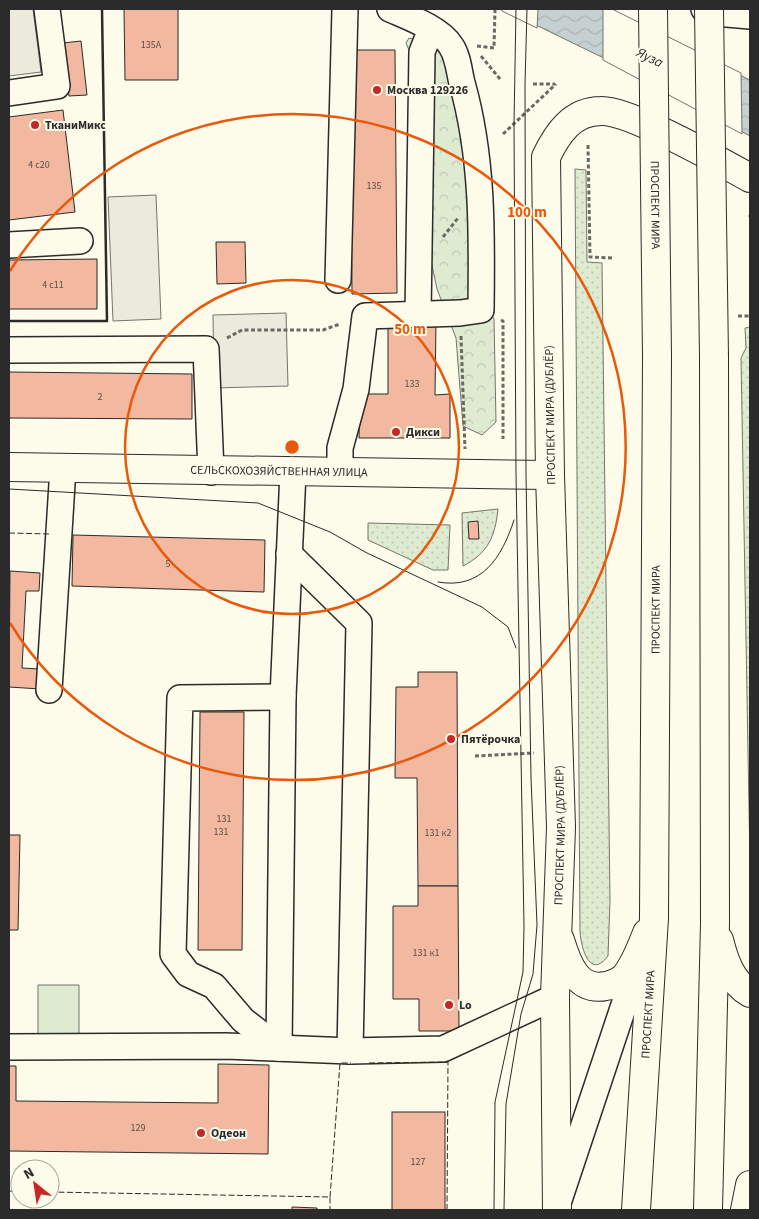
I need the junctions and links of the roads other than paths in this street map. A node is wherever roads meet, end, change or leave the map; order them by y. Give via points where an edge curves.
1 (47, 9) edge
2 (345, 9) edge
3 (390, 9) edge
4 (653, 9) edge
5 (704, 9) edge
6 (709, 9) edge
7 (750, 16) edge
8 (431, 29) junction
9 (9, 93) edge
10 (750, 178) edge
11 (80, 242) dead end
12 (9, 245) edge
13 (338, 280) dead end
14 (418, 315) junction
15 (9, 350) edge
16 (9, 467) edge
17 (63, 468) junction
18 (211, 472) junction
19 (293, 472) junction
20 (340, 472) junction
21 (550, 476) junction
22 (289, 554) junction
23 (49, 690) dead end
24 (283, 697) junction
25 (557, 914) junction
26 (654, 918) junction
27 (715, 923) junction
28 (750, 993) edge
29 (554, 998) junction
30 (9, 1047) edge
31 (279, 1048) junction
32 (350, 1051) junction
33 (750, 1185) edge
34 (557, 1209) edge
35 (636, 1210) edge
36 (708, 1210) edge
37 (745, 1210) edge

1 - 9 street via 57,86
2 - 13 street
3 - 8 street
4 - 26 main road, ПРОСПЕКТ МИРА, bridge via 657,357
5 - 7 street
6 - 27 main road, bridge via 714,357
8 - 14 street via 422,52
8 - 14 street via 451,46 471,113 482,229 481,310
10 - 21 main road, ПРОСПЕКТ МИРА (ДУБЛЁР) via 617,114 600,111 583,115 566,124 555,137 546,157
11 - 12 street
14 - 20 street via 365,316 356,389 340,448
15 - 18 street via 206,349
16 - 17 main road, СЕЛЬСКОХОЗЯЙСТВЕННАЯ УЛИЦА
17 - 18 main road, СЕЛЬСКОХОЗЯЙСТВЕННАЯ УЛИЦА
17 - 23 street
18 - 19 main road, СЕЛЬСКОХОЗЯЙСТВЕННАЯ УЛИЦА
19 - 20 main road, СЕЛЬСКОХОЗЯЙСТВЕННАЯ УЛИЦА
19 - 22 street
20 - 21 main road, СЕЛЬСКОХОЗЯЙСТВЕННАЯ УЛИЦА
21 - 25 main road, ПРОСПЕКТ МИРА (ДУБЛЁР) via 561,827
22 - 24 street
22 - 32 street via 359,623
24 - 31 street
24 - 31 street via 180,698 172,954 188,974 214,986 243,1020
25 - 26 main road, ПРОСПЕКТ МИРА (ДУБЛЁР) via 560,940 568,964 578,979 589,986 601,987 623,978 635,961
25 - 29 main road, ПРОСПЕКТ МИРА (ДУБЛЁР)
26 - 34 street
26 - 35 main road, ПРОСПЕКТ МИРА
27 - 28 main road via 725,962
27 - 36 main road
29 - 32 street via 442,1049
29 - 34 main road, ПРОСПЕКТ МИРА (ДУБЛЁР)
30 - 31 street
31 - 32 street
33 - 37 main road

